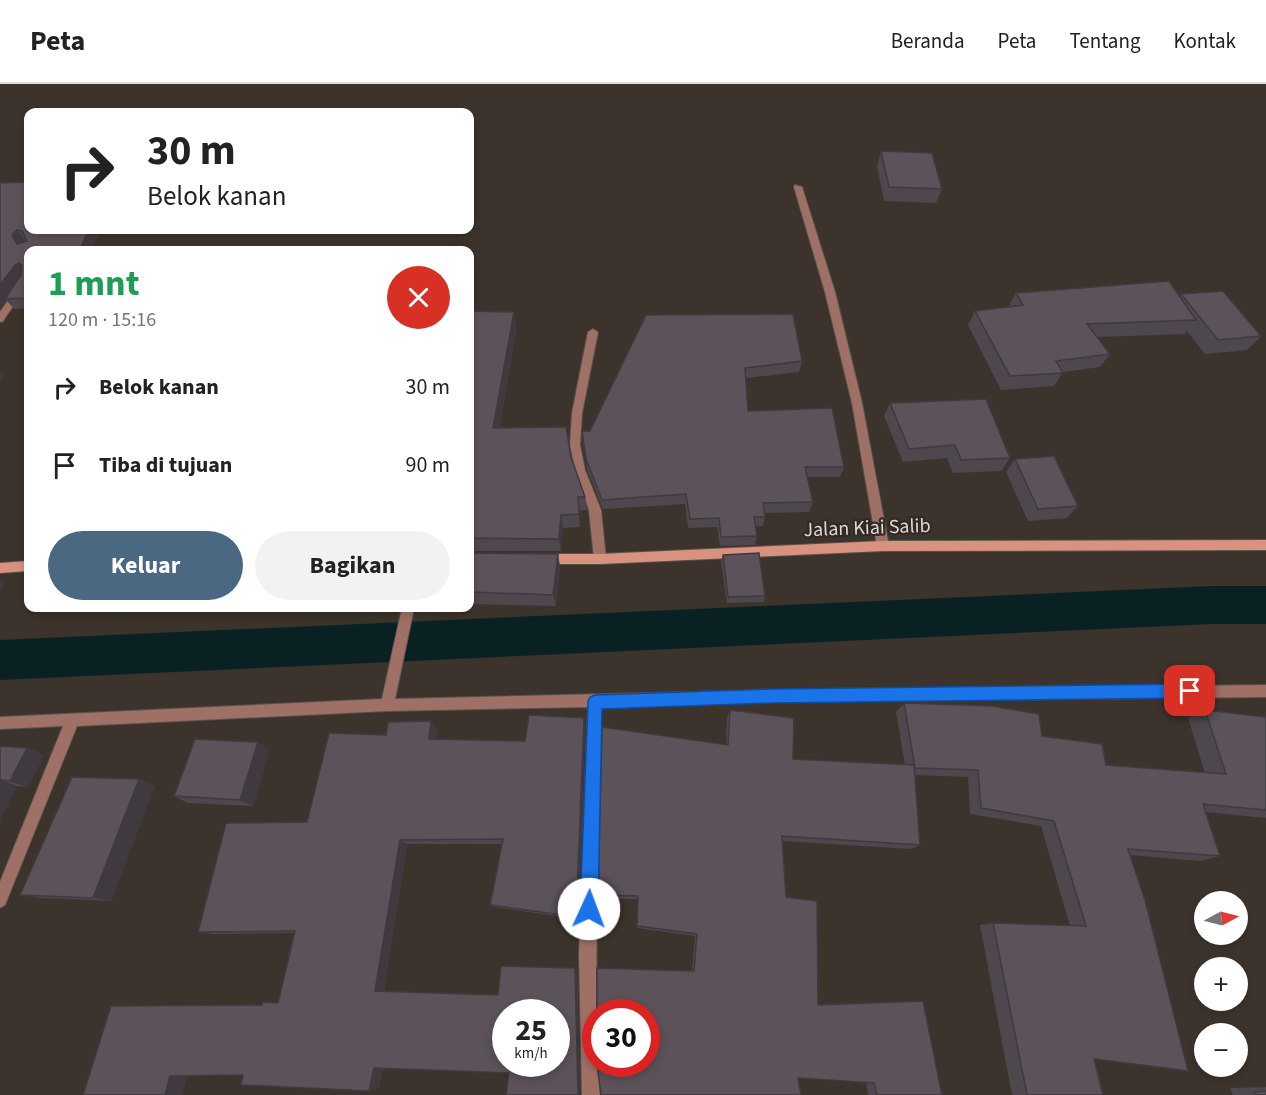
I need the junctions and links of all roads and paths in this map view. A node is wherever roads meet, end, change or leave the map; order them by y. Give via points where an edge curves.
1 (798, 187) dead end
2 (24, 284) edge
3 (0, 319) edge
4 (593, 332) dead end
5 (1266, 544) edge
6 (883, 546) junction
7 (529, 559) edge
8 (600, 559) junction
9 (24, 566) edge
10 (0, 568) edge
11 (407, 612) edge
12 (1266, 691) edge
13 (595, 702) junction
14 (387, 705) junction
15 (73, 719) junction
16 (0, 723) edge
17 (0, 900) edge
18 (591, 1095) edge

1 - 6 street via 830,292 857,403
2 - 3 street
4 - 8 street via 577,413 575,445 595,510
5 - 6 street, Jalan Kiai Salib
6 - 8 street, Jalan Kiai Salib
7 - 8 street, Jalan Kiai Salib
9 - 10 street
11 - 14 street
12 - 13 street via 773,696
13 - 14 street
13 - 18 street via 588,954
14 - 15 street
15 - 16 street
15 - 17 street

